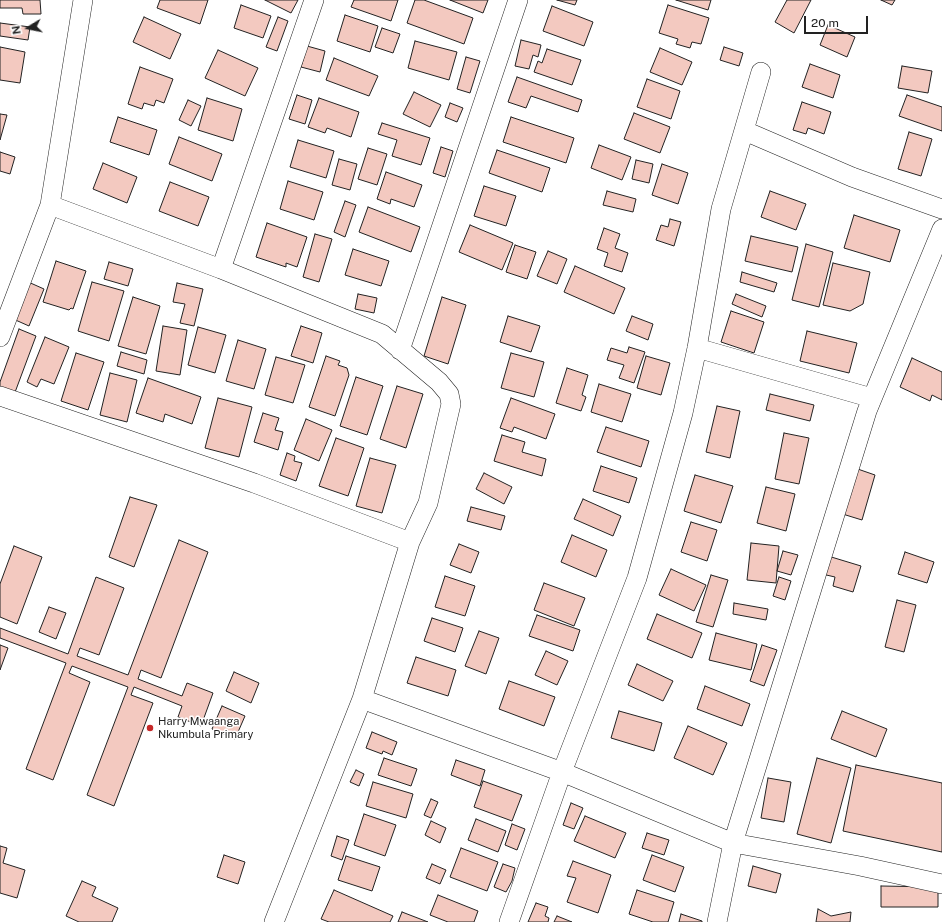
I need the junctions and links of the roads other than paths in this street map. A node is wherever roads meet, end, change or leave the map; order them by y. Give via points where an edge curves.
1 (83, 0) edge
2 (314, 0) edge
3 (518, 0) edge
4 (761, 72) dead end
5 (745, 131) junction
6 (50, 205) junction
7 (942, 209) edge
8 (942, 229) edge
9 (221, 269) junction
10 (0, 337) edge
11 (697, 348) junction
12 (400, 350) junction
13 (0, 396) edge
14 (872, 398) junction
15 (410, 542) junction
16 (362, 699) junction
17 (562, 772) junction
18 (733, 843) junction
19 (942, 884) edge
20 (274, 922) edge
21 (509, 922) edge
22 (717, 922) edge

1 - 6 street
2 - 9 street
3 - 12 street
4 - 5 street
5 - 7 street via 852,176
5 - 11 street via 721,209
6 - 9 street
6 - 10 street
8 - 14 street
9 - 12 street via 382,334
11 - 14 street
11 - 17 street via 683,413 637,578
12 - 15 street via 439,382 449,394 451,404 428,503
13 - 15 street via 254,483
14 - 18 street
15 - 16 street
16 - 17 street
16 - 20 street
17 - 18 street
17 - 21 street
18 - 19 street
18 - 22 street

